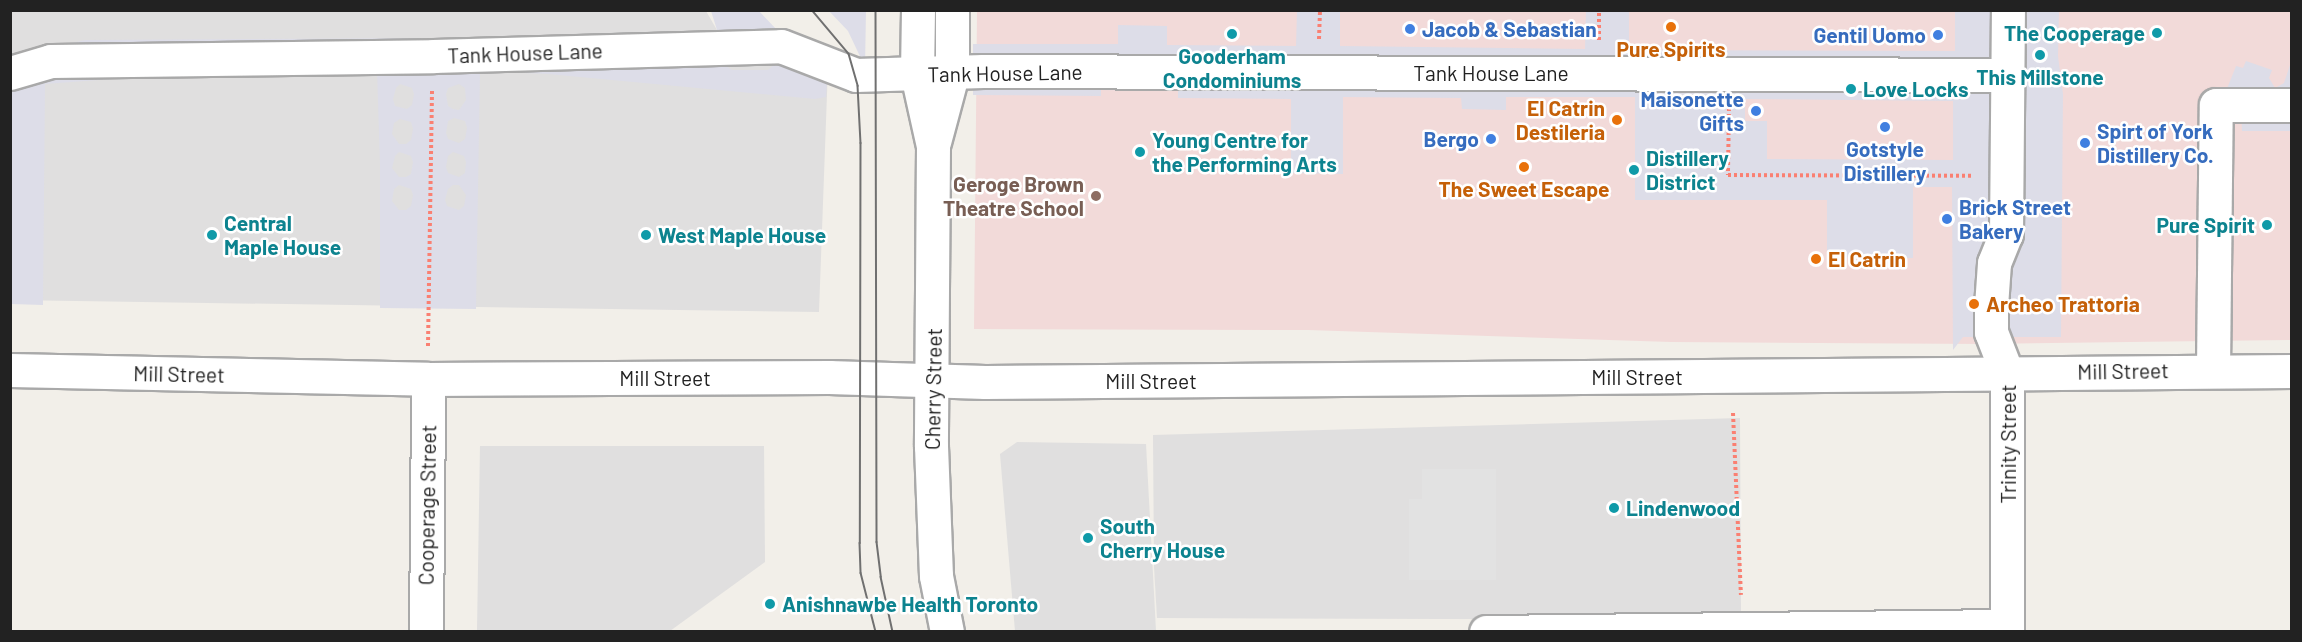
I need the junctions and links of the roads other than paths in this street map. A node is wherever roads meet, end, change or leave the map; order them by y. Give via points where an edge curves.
1 (918, 10) edge
2 (952, 10) edge
3 (2008, 10) edge
4 (10, 73) edge
5 (952, 73) junction
6 (917, 74) junction
7 (2008, 75) junction
8 (2292, 105) edge
9 (933, 146) junction
10 (10, 370) edge
11 (2213, 370) junction
12 (2292, 371) edge
13 (2007, 373) junction
14 (428, 380) junction
15 (932, 380) junction
16 (2007, 629) edge
17 (426, 632) edge
18 (947, 632) edge
19 (1486, 632) edge

1 - 6 street, Cherry Street
2 - 5 street, Cherry Street
3 - 7 street, Trinity Street
4 - 6 street, Tank House Lane via 51,61 782,46 856,75
5 - 6 street, Tank House Lane
5 - 7 street, Tank House Lane
5 - 9 street, Cherry Street
6 - 9 street, Cherry Street
7 - 13 street, Trinity Street via 2007,234 1994,264 1991,306 1991,332
8 - 11 street via 2216,105
9 - 15 street, Cherry Street
10 - 14 street, Mill Street
11 - 12 street, Mill Street
11 - 13 street, Mill Street
13 - 15 street, Mill Street
13 - 16 street, Trinity Street
14 - 15 street, Mill Street
14 - 17 street, Cooperage Street
15 - 18 street, Cherry Street via 936,576
16 - 19 street

